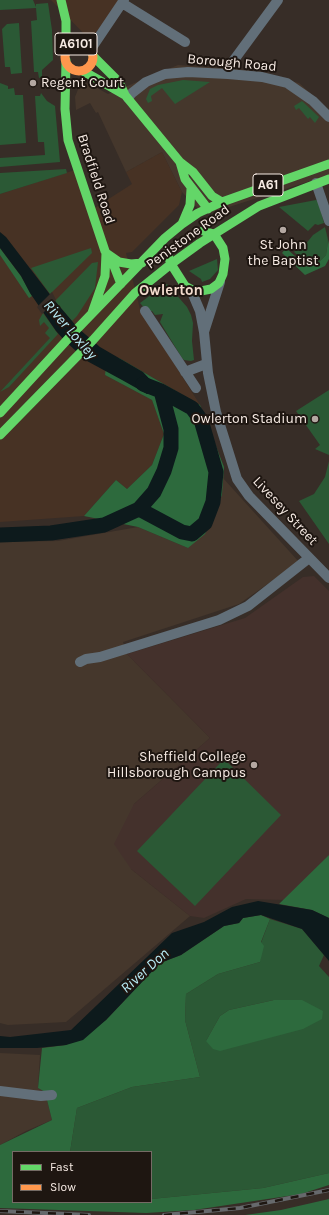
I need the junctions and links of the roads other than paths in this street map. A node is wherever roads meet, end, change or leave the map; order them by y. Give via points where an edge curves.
1 (61, 0) edge
2 (278, 0) edge
3 (123, 1) edge
4 (66, 21) junction
5 (185, 42) dead end
6 (82, 43) junction
7 (92, 53) junction
8 (66, 56) junction
9 (81, 71) junction
10 (228, 74) junction
11 (66, 88) junction
12 (126, 97) junction
13 (329, 117) edge
14 (180, 162) junction
15 (329, 164) edge
16 (329, 179) edge
17 (316, 183) junction
18 (191, 189) junction
19 (222, 202) junction
20 (259, 206) junction
21 (208, 209) junction
22 (329, 221) edge
23 (182, 224) junction
24 (174, 231) junction
25 (214, 234) junction
26 (166, 238) junction
27 (106, 253) junction
28 (142, 263) junction
29 (171, 264) junction
30 (221, 278) junction
31 (121, 284) junction
32 (191, 290) junction
33 (121, 308) junction
34 (145, 311) dead end
35 (90, 315) junction
36 (204, 332) junction
37 (206, 364) junction
38 (185, 372) junction
39 (196, 388) dead end
40 (0, 412) edge
41 (0, 435) edge
42 (309, 558) junction
43 (329, 578) edge
44 (80, 662) dead end
45 (0, 1091) edge
46 (52, 1095) dead end

1 - 4 main road, Bradfield Road
2 - 10 street via 231,64
3 - 5 street
3 - 7 street
4 - 6 main road, Bradfield Road / A6101
4 - 8 main road, Bradfield Road / A6101
6 - 7 main road, Bradfield Road / A6101
6 - 8 main road, A6101 via 72,45
7 - 9 main road, Bradfield Road / A6101 via 91,65
7 - 12 main road, A6101 via 119,82
8 - 9 main road, A6101 via 70,68
8 - 11 main road, Bradfield Road
9 - 11 main road, Bradfield Road
9 - 12 main road, A6101
10 - 12 street, Borough Road via 165,74 146,82
10 - 13 street, Borough Road via 262,77 287,83 313,101
11 - 27 main road, Bradfield Road via 64,108 68,140
12 - 14 main road, A6101
14 - 18 main road, A6101
14 - 19 main road, A6101 via 193,172 212,196
15 - 19 main road, Penistone Road / A61
16 - 17 main road, Penistone Road / A61
17 - 20 main road, Penistone Road / A61
17 - 22 street
18 - 21 main road, A6101
18 - 23 main road via 190,205
19 - 21 main road, Penistone Road / A61
20 - 21 main road via 231,210
20 - 25 main road, Penistone Road / A61
21 - 23 main road, Penistone Road / A61
23 - 24 main road, Penistone Road / A61
24 - 25 main road via 198,230
24 - 26 main road, Penistone Road / A61
25 - 29 main road, Penistone Road / A61
25 - 30 main road via 223,248
26 - 28 main road, Penistone Road / A61
26 - 29 main road
27 - 28 main road via 119,262
27 - 31 main road
27 - 35 main road via 105,276
28 - 31 main road, Penistone Road / A61
29 - 32 main road via 180,280
29 - 33 main road, Penistone Road / A61 via 135,293
30 - 32 main road via 215,287 209,290
30 - 36 street, Livesey Street
31 - 33 main road
31 - 35 main road, Penistone Road / A61
32 - 36 street, Livesey Street
33 - 41 main road, Penistone Road / A61
34 - 38 street
35 - 40 main road, Penistone Road / A61
36 - 37 street, Livesey Street
37 - 38 street
37 - 42 street, Livesey Street via 220,427 237,479 249,496
38 - 39 street
42 - 43 street, Livesey Street
42 - 44 street via 248,606 219,620
45 - 46 street

